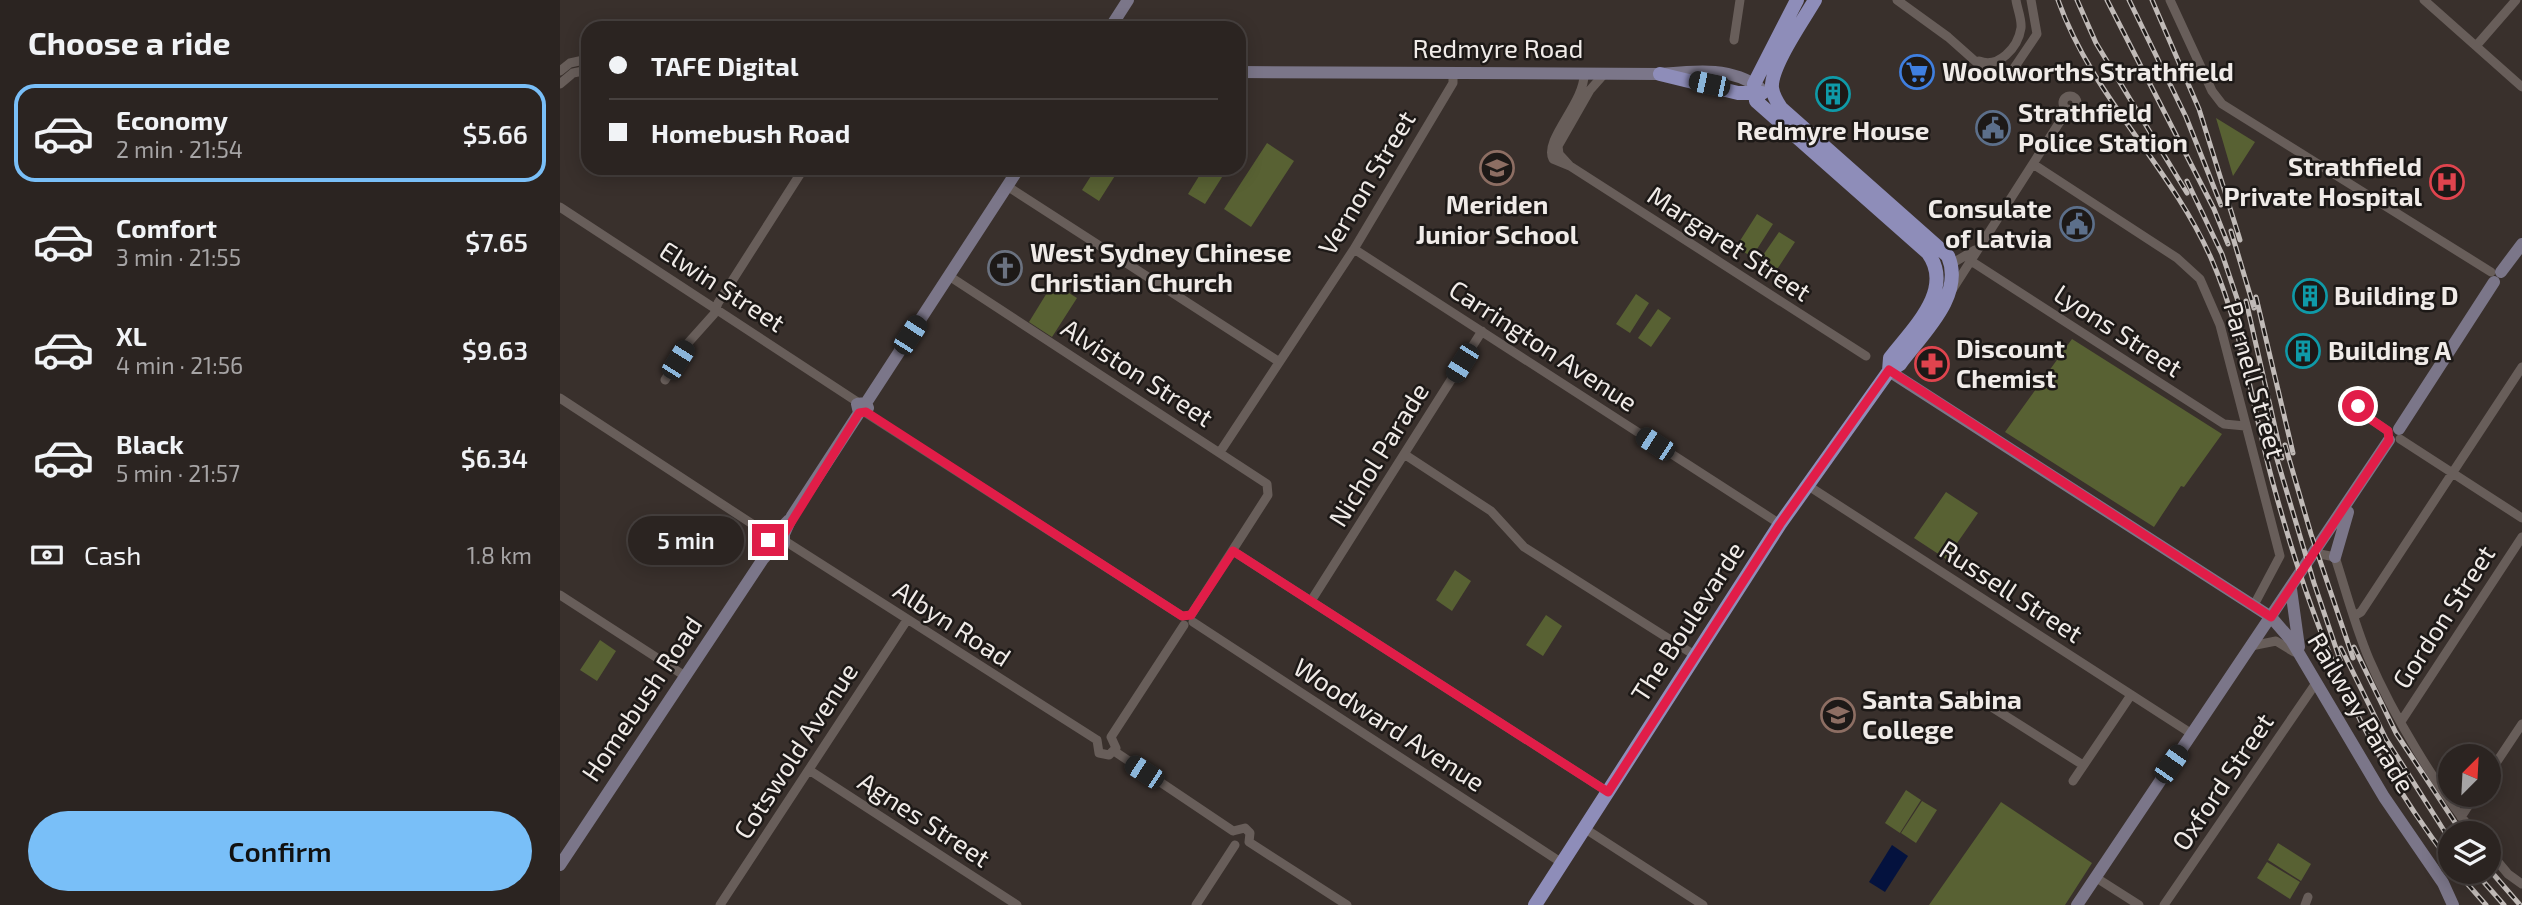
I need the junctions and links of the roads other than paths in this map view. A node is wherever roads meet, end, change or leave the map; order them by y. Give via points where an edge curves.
1 (1128, 0) edge
2 (1740, 0) edge
3 (1797, 0) edge
4 (1815, 0) edge
5 (1897, 0) edge
6 (2016, 0) edge
7 (2031, 0) edge
8 (2424, 0) edge
9 (2516, 0) edge
10 (2171, 1) edge
11 (1114, 21) edge
12 (2037, 24) junction
13 (2021, 27) junction
14 (1734, 40) dead end
15 (2476, 46) junction
16 (1974, 58) junction
17 (581, 61) edge
18 (560, 71) edge
19 (581, 71) edge
20 (1246, 72) edge
21 (1594, 73) junction
22 (1453, 74) junction
23 (1660, 74) junction
24 (560, 84) edge
25 (2522, 87) edge
26 (1761, 93) junction
27 (2068, 109) dead end
28 (2033, 164) junction
29 (1570, 166) junction
30 (800, 175) edge
31 (1014, 175) edge
32 (1007, 186) junction
33 (560, 207) edge
34 (2522, 244) edge
35 (1354, 248) junction
36 (1975, 250) junction
37 (1971, 261) junction
38 (1951, 264) junction
39 (949, 276) junction
40 (2495, 276) junction
41 (1939, 279) joint
42 (1950, 293) junction
43 (1930, 303) junction
44 (716, 308) junction
45 (1482, 331) junction
46 (1866, 356) dead end
47 (1278, 361) junction
48 (2522, 367) edge
49 (1889, 370) junction
50 (665, 380) dead end
51 (560, 398) edge
52 (2358, 406) dead end
53 (862, 408) junction
54 (2245, 426) junction
55 (2394, 435) junction
56 (1220, 452) junction
57 (1404, 454) junction
58 (2452, 472) junction
59 (1807, 485) junction
60 (2354, 495) junction
61 (2522, 518) edge
62 (1780, 524) junction
63 (2522, 537) edge
64 (777, 538) junction
65 (2318, 548) junction
66 (1233, 551) junction
67 (2335, 557) junction
68 (2291, 588) junction
69 (560, 595) edge
70 (1311, 601) junction
71 (2254, 604) junction
72 (2354, 616) junction
73 (2271, 617) junction
74 (907, 620) junction
75 (1187, 620) junction
76 (2251, 646) junction
77 (1696, 656) junction
78 (2301, 657) junction
79 (685, 676) junction
80 (2316, 683) junction
81 (1971, 694) dead end
82 (2132, 695) junction
83 (2402, 720) junction
84 (2522, 724) edge
85 (2192, 734) junction
86 (1111, 737) junction
87 (1097, 740) junction
88 (1114, 751) junction
89 (2501, 756) edge
90 (2083, 765) junction
91 (809, 770) junction
92 (2073, 781) dead end
93 (1608, 792) junction
94 (2468, 807) edge
95 (2461, 817) junction
96 (2464, 821) edge
97 (1584, 828) junction
98 (1233, 831) junction
99 (1249, 842) junction
100 (1235, 845) junction
101 (1562, 863) junction
102 (560, 865) edge
103 (2501, 866) edge
104 (2095, 877) junction
105 (2522, 884) edge
106 (720, 905) edge
107 (1017, 905) edge
108 (1196, 905) edge
109 (1347, 905) edge
110 (1535, 905) edge
111 (1703, 905) edge
112 (2077, 905) edge
113 (2139, 905) edge
114 (2164, 905) edge
115 (2453, 905) edge

1 - 11 main road
2 - 14 street
3 - 26 main road
4 - 26 main road
5 - 16 street
6 - 13 street
7 - 12 street
8 - 15 street
9 - 15 street
10 - 40 street via 2222,104
12 - 13 street
12 - 16 street via 2037,34 2009,74 1994,75
13 - 16 street via 2000,61 1991,64
15 - 25 street
17 - 18 street
19 - 24 street
20 - 22 main road, Redmyre Road
21 - 22 main road, Redmyre Road
21 - 23 main road, Redmyre Road
21 - 29 street via 1590,90 1558,146
21 - 29 street, Margaret Street via 1550,149 1553,159
22 - 35 street, Vernon Street via 1453,83
23 - 26 main road via 1738,93
23 - 26 main road, Redmyre Road via 1726,73
26 - 38 main road via 1940,248
26 - 41 main road, Redmyre Road via 1928,253
27 - 28 street, The Boulevarde
28 - 36 street, The Boulevarde
28 - 54 street, Parnell Street via 2177,258 2200,279 2230,354
29 - 46 street, Margaret Street
30 - 44 street
31 - 32 main road, Homebush Road
32 - 39 main road, Homebush Road
32 - 47 street
33 - 44 street, Elwin Street
34 - 40 main road
35 - 45 street, Carrington Avenue
35 - 47 street, Vernon Street
36 - 37 street, The Boulevarde
36 - 38 street, The Boulevarde
37 - 42 street, The Boulevarde
37 - 54 street, Lyons Street via 2224,424
38 - 42 main road
38 - 43 main road via 1944,270 1939,295
39 - 53 main road, Homebush Road
39 - 56 street, Alviston Street
40 - 55 main road
41 - 43 main road, The Boulevarde
42 - 49 main road, The Boulevarde via 1900,364
43 - 49 main road, The Boulevarde via 1890,358
44 - 50 street
44 - 53 street, Elwin Street
45 - 57 street, Nichol Parade
45 - 62 street, Carrington Avenue
47 - 56 street, Vernon Street
48 - 58 street
49 - 59 main road, The Boulevarde
49 - 71 main road, Railway Parade
51 - 64 street, Albyn Road
52 - 55 street
53 - 64 main road, Homebush Road
53 - 75 street, Woodward Avenue
54 - 71 street, Parnell Street via 2280,556
55 - 58 street
55 - 60 main road
56 - 66 street, Alviston Street via 1267,484 1268,495
57 - 70 street, Nichol Parade
57 - 77 street via 1491,511 1524,547
58 - 61 street
58 - 72 street via 2361,612
59 - 62 main road, The Boulevarde
59 - 82 street, Russell Street
60 - 65 main road
60 - 67 main road
62 - 77 main road, The Boulevarde
63 - 83 street, Gordon Street
64 - 74 street, Albyn Road
64 - 79 main road, Homebush Road
65 - 67 street
65 - 68 main road
66 - 70 street
66 - 75 street
67 - 72 street
68 - 73 main road
68 - 78 main road
69 - 79 street
70 - 93 street
71 - 73 main road, Railway Parade
72 - 83 street via 2368,657
73 - 76 main road
73 - 78 main road, Railway Parade
74 - 87 street, Albyn Road
74 - 91 street, Cotswold Avenue
75 - 86 street
75 - 101 street, Woodward Avenue
76 - 78 street via 2276,640
76 - 85 main road
77 - 93 main road, The Boulevarde
78 - 80 main road, Railway Parade
79 - 102 main road, Homebush Road
80 - 114 street, Oxford Street
80 - 115 main road, Railway Parade
81 - 90 street
82 - 85 street, Russell Street
82 - 90 street
83 - 95 street
84 - 89 street
85 - 104 main road
86 - 87 street via 1103,735
86 - 88 street
87 - 88 street via 1099,753
88 - 98 street
90 - 92 street
91 - 106 street, Cotswold Avenue
91 - 107 street, Agnes Street
93 - 97 main road, The Boulevarde
94 - 95 street
95 - 96 street
97 - 101 main road, The Boulevarde
97 - 111 street
98 - 99 street via 1245,828
98 - 100 street
99 - 100 street
99 - 109 street
100 - 108 street
101 - 110 main road, The Boulevarde
103 - 105 street
104 - 112 main road
104 - 113 street

